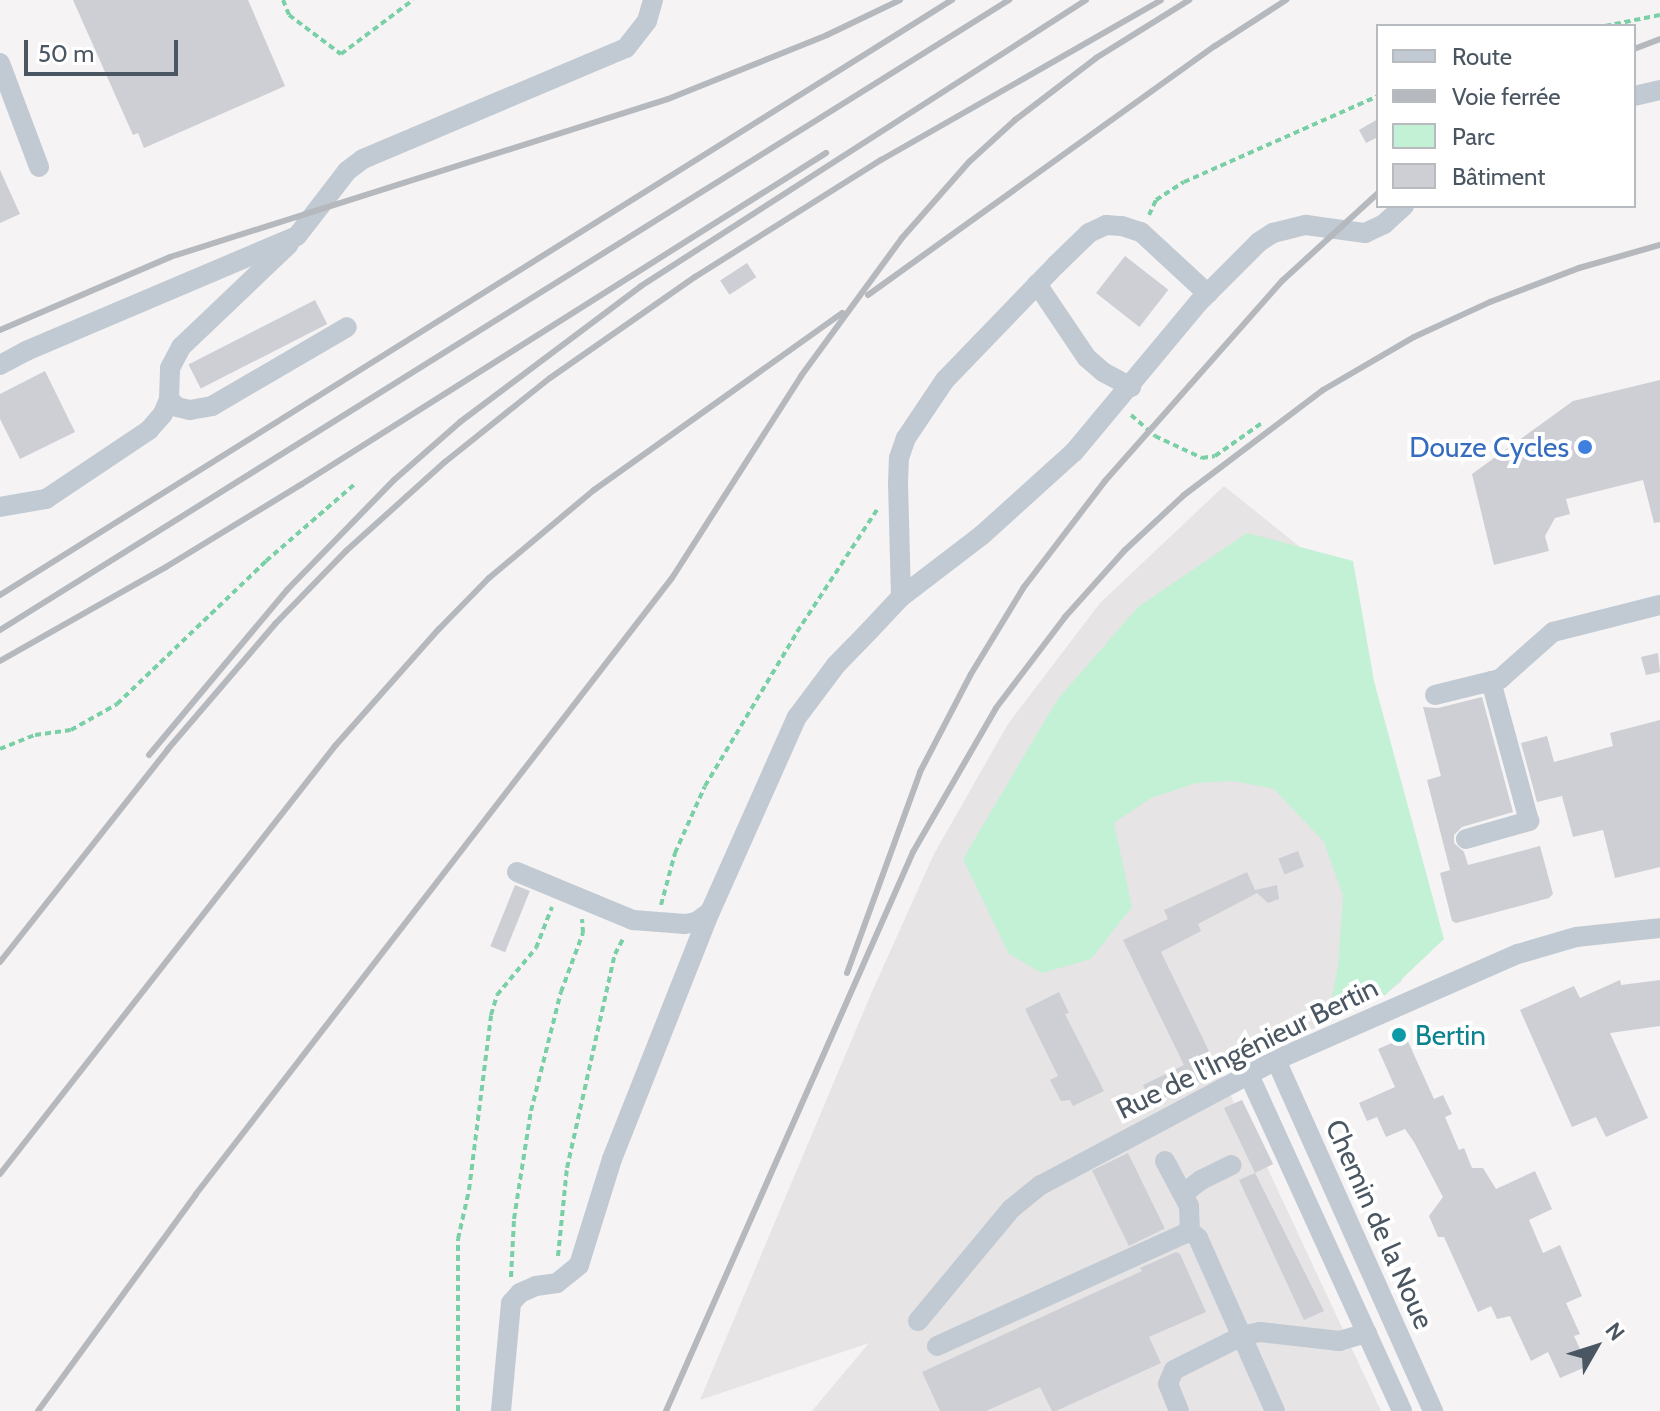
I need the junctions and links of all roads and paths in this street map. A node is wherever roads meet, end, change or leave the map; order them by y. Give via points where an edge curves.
1 (283, 0) edge
2 (413, 0) edge
3 (653, 0) edge
4 (1660, 15) edge
5 (1615, 24) edge
6 (0, 63) edge
7 (1660, 90) edge
8 (1636, 96) edge
9 (1376, 97) edge
10 (39, 167) dead end
11 (1402, 208) edge
12 (1141, 232) junction
13 (297, 236) junction
14 (1037, 284) junction
15 (1208, 294) junction
16 (347, 327) dead end
17 (0, 365) edge
18 (1124, 395) junction
19 (169, 399) junction
20 (1262, 423) dead end
21 (356, 483) dead end
22 (898, 484) junction
23 (0, 507) edge
24 (901, 597) junction
25 (1660, 605) edge
26 (1491, 681) junction
27 (1435, 695) dead end
28 (0, 749) edge
29 (1466, 839) dead end
30 (517, 872) dead end
31 (568, 894) junction
32 (710, 912) junction
33 (633, 920) junction
34 (657, 923) junction
35 (1660, 928) edge
36 (1276, 1060) junction
37 (1249, 1075) junction
38 (1165, 1161) dead end
39 (1232, 1165) dead end
40 (1183, 1194) junction
41 (1190, 1231) junction
42 (557, 1283) junction
43 (511, 1303) junction
44 (918, 1321) dead end
45 (1367, 1333) junction
46 (1242, 1336) junction
47 (937, 1346) dead end
48 (458, 1411) edge
49 (501, 1411) edge
50 (1179, 1411) edge
51 (1275, 1411) edge
52 (1402, 1411) edge
53 (1433, 1411) edge

1 - 2 path via 289,15 341,54
3 - 13 street via 647,21 626,48 363,159 347,171
4 - 5 path
6 - 10 street
7 - 8 street
9 - 12 path via 1184,182 1156,200
11 - 15 street via 1365,233 1306,225 1273,233
12 - 14 street via 1106,225 1089,233
12 - 15 street
13 - 17 street
13 - 19 street via 181,347 170,368
14 - 18 street via 1087,358
14 - 22 street via 923,410 899,458
15 - 18 street
16 - 19 street via 212,406 190,410
18 - 20 path via 1155,436 1202,458 1215,456
18 - 24 street via 1034,490
19 - 23 street via 149,430 75,481 46,499
21 - 28 path via 117,704 71,730 35,735
22 - 24 street
22 - 34 path via 828,583 705,786 675,853
24 - 32 street via 836,665 797,717
25 - 26 street via 1553,632 1500,679
26 - 27 street
26 - 29 street via 1529,821
30 - 31 street
31 - 33 street
31 - 43 path via 582,916 583,933 561,992 531,1111 514,1219
31 - 48 path via 552,908 536,948 497,995 491,1015 458,1239
32 - 34 street via 696,922
32 - 42 street via 612,1159 579,1265
33 - 34 street
33 - 42 path via 615,954 573,1138
35 - 36 street, Rue de l'Ingénieur Bertin via 1576,937 1518,954
36 - 37 street, Rue de l'Ingénieur Bertin
36 - 53 street, Chemin de la Noue
37 - 44 street, Rue de l'Ingénieur Bertin via 1041,1185 1011,1209
37 - 45 street, Chemin de la Noue
38 - 40 street
39 - 40 street
40 - 41 street
41 - 46 street via 1198,1238
41 - 47 street
42 - 43 street via 536,1286
43 - 49 street
45 - 46 street via 1339,1341 1273,1332
45 - 52 street, Chemin de la Noue
46 - 50 street via 1174,1370 1168,1384
46 - 51 street

